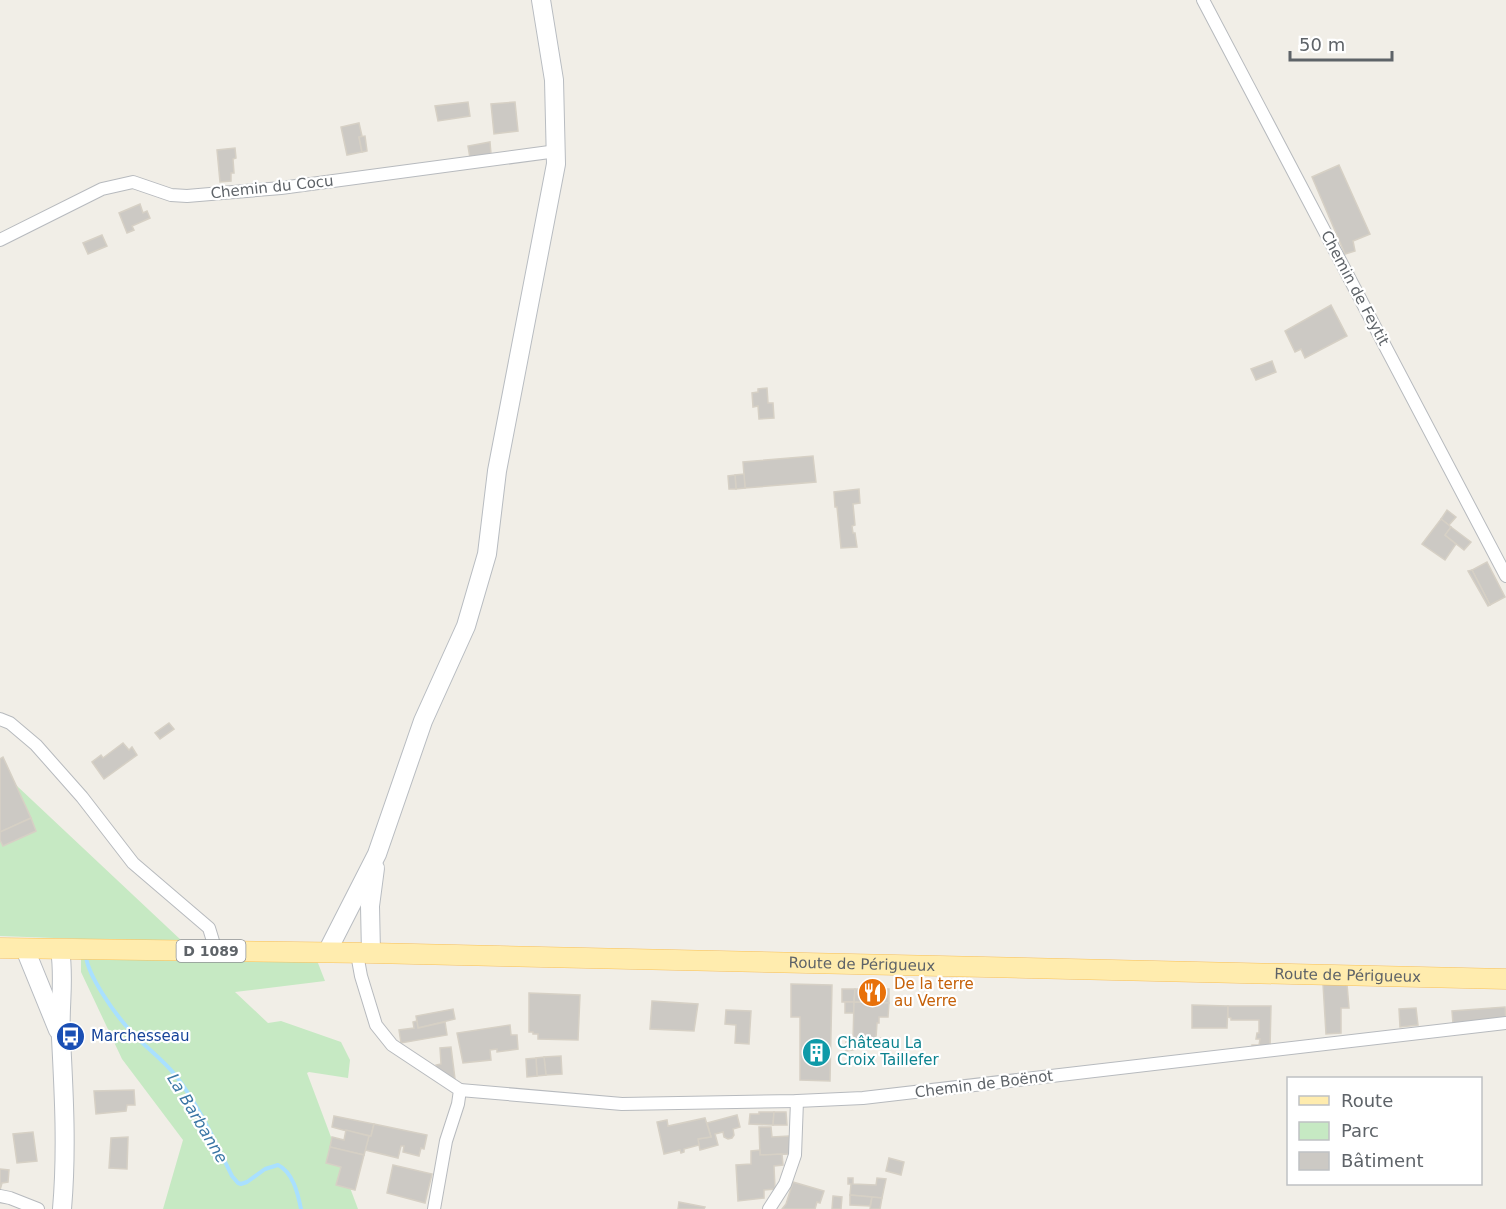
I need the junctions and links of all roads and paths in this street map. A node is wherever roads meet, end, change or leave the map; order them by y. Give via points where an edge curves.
1 (541, 0) edge
2 (1203, 0) edge
3 (557, 151) junction
4 (0, 240) edge
5 (1506, 576) edge
6 (0, 719) edge
7 (377, 854) junction
8 (0, 948) edge
9 (25, 949) junction
10 (78, 950) junction
11 (216, 951) junction
12 (327, 952) junction
13 (364, 953) junction
14 (1506, 979) edge
15 (1506, 1023) edge
16 (61, 1037) junction
17 (460, 1090) junction
18 (797, 1101) junction
19 (0, 1196) edge
20 (38, 1209) edge
21 (62, 1209) edge
22 (434, 1209) edge
23 (769, 1209) edge

1 - 3 street via 554,80
2 - 5 street, Chemin de Feytit
3 - 4 street, Chemin du Cocu via 281,188 187,196 171,195 133,182 102,189
3 - 7 street via 497,471 488,554 466,626 423,721
6 - 11 street via 36,745 133,863 209,928
7 - 12 street
7 - 13 street
8 - 9 main road, D 1089
9 - 10 main road, D 1089
9 - 16 street
10 - 11 main road, D 1089
10 - 16 street via 62,963
11 - 12 main road, D 1089
12 - 13 main road, Route de Périgueux / D 1089
13 - 14 main road, Route de Périgueux / D 1089
13 - 17 street via 361,976 376,1025 392,1045
15 - 18 street, Chemin de Boënot via 874,1097
16 - 21 street
17 - 18 street, Chemin de Boënot via 622,1104
17 - 22 street
18 - 23 street via 795,1155 785,1184
19 - 20 street

